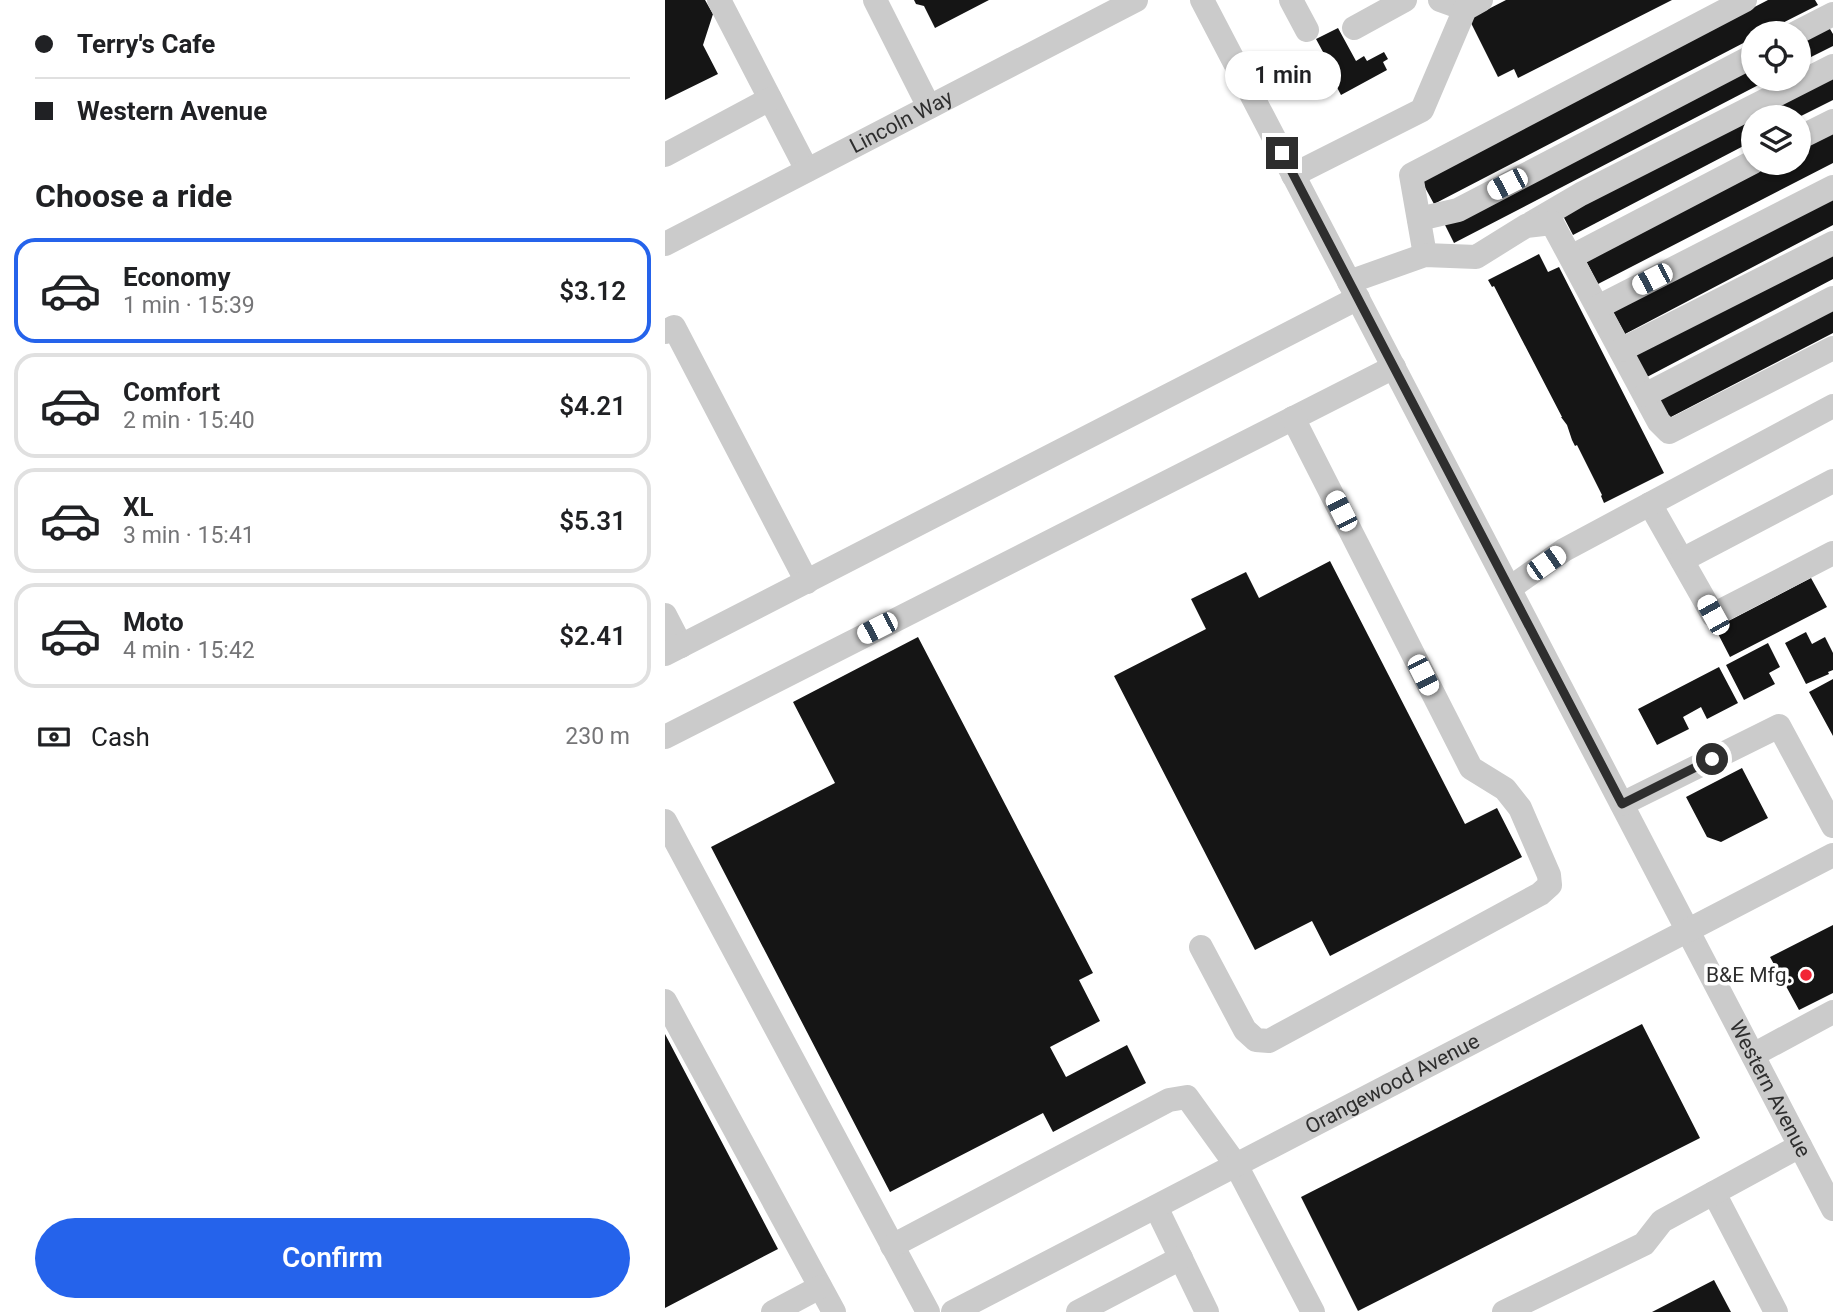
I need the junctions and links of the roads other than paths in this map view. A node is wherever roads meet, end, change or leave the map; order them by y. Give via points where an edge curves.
1 (719, 0) edge
2 (875, 0) edge
3 (1136, 0) edge
4 (1202, 0) edge
5 (1291, 0) edge
6 (1405, 0) edge
7 (1440, 0) edge
8 (1745, 0) edge
9 (1473, 4) edge
10 (1833, 14) edge
11 (1811, 25) edge
12 (1354, 28) dead end
13 (1307, 30) dead end
14 (1741, 62) edge
15 (1833, 66) edge
16 (770, 99) junction
17 (929, 107) junction
18 (1833, 121) edge
19 (1811, 132) edge
20 (665, 155) edge
21 (1741, 168) edge
22 (807, 170) junction
23 (1293, 175) junction
24 (1833, 187) edge
25 (1419, 219) junction
26 (1526, 226) junction
27 (1833, 243) edge
28 (665, 244) edge
29 (1425, 255) junction
30 (1571, 257) junction
31 (1353, 290) junction
32 (1833, 298) edge
33 (1598, 307) junction
34 (665, 332) edge
35 (1833, 348) edge
36 (1621, 350) junction
37 (1394, 367) junction
38 (1645, 395) junction
39 (1833, 406) edge
40 (1293, 418) junction
41 (1833, 481) edge
42 (1650, 504) junction
43 (1833, 553) edge
44 (1682, 560) junction
45 (807, 582) junction
46 (1510, 588) junction
47 (665, 615) edge
48 (673, 650) edge
49 (665, 737) edge
50 (1622, 804) junction
51 (665, 821) edge
52 (1833, 825) edge
53 (1833, 855) edge
54 (1688, 930) junction
55 (1201, 947) dead end
56 (665, 1001) edge
57 (1833, 1012) edge
58 (1753, 1055) junction
59 (1800, 1146) junction
60 (1236, 1165) junction
61 (1714, 1193) junction
62 (1156, 1207) junction
63 (1833, 1209) edge
64 (893, 1246) junction
65 (1181, 1258) junction
66 (820, 1287) junction
67 (773, 1312) edge
68 (834, 1312) edge
69 (928, 1312) edge
70 (953, 1312) edge
71 (1078, 1312) edge
72 (1207, 1312) edge
73 (1313, 1312) edge
74 (1504, 1312) edge
75 (1776, 1312) edge

1 - 16 street
2 - 17 street
3 - 17 street, Lincoln Way
4 - 23 street, Western Avenue
5 - 13 street
6 - 12 street
7 - 9 street
8 - 25 street via 1412,175
9 - 23 street via 1422,110
10 - 11 street
14 - 25 street via 1458,210
15 - 26 street
16 - 20 street
16 - 22 street
17 - 22 street, Lincoln Way
18 - 19 street
21 - 30 street
22 - 28 street, Lincoln Way
23 - 31 street, Western Avenue
24 - 33 street
25 - 29 street
26 - 29 street via 1476,257
26 - 30 street via 1552,223
27 - 36 street
29 - 31 street
30 - 33 street
31 - 37 street, Western Avenue
31 - 45 street
32 - 38 street
33 - 36 street
34 - 45 street via 674,327
35 - 38 street via 1669,432
36 - 38 street
37 - 40 street
37 - 46 street, Western Avenue
39 - 42 street
40 - 49 street
40 - 55 street via 1471,768 1504,789 1520,808 1550,886 1269,1041 1256,1040 1245,1030
41 - 44 street
42 - 44 street
42 - 46 street via 1564,550
43 - 44 street via 1713,615
45 - 48 street
46 - 50 street, Western Avenue
47 - 48 street
50 - 52 street via 1779,726
50 - 54 street, Western Avenue
51 - 64 street
53 - 54 street, Orangewood Avenue
54 - 58 street, Western Avenue
54 - 60 street, Orangewood Avenue
56 - 66 street
57 - 58 street
58 - 59 street, Western Avenue
59 - 61 street
59 - 63 street, Western Avenue
60 - 62 street, Orangewood Avenue
60 - 64 street via 1187,1097 1178,1097
60 - 73 street
61 - 74 street via 1662,1221 1644,1244
61 - 75 street
62 - 65 street
62 - 70 street, Orangewood Avenue
64 - 69 street
65 - 71 street
65 - 72 street
66 - 67 street
66 - 68 street

